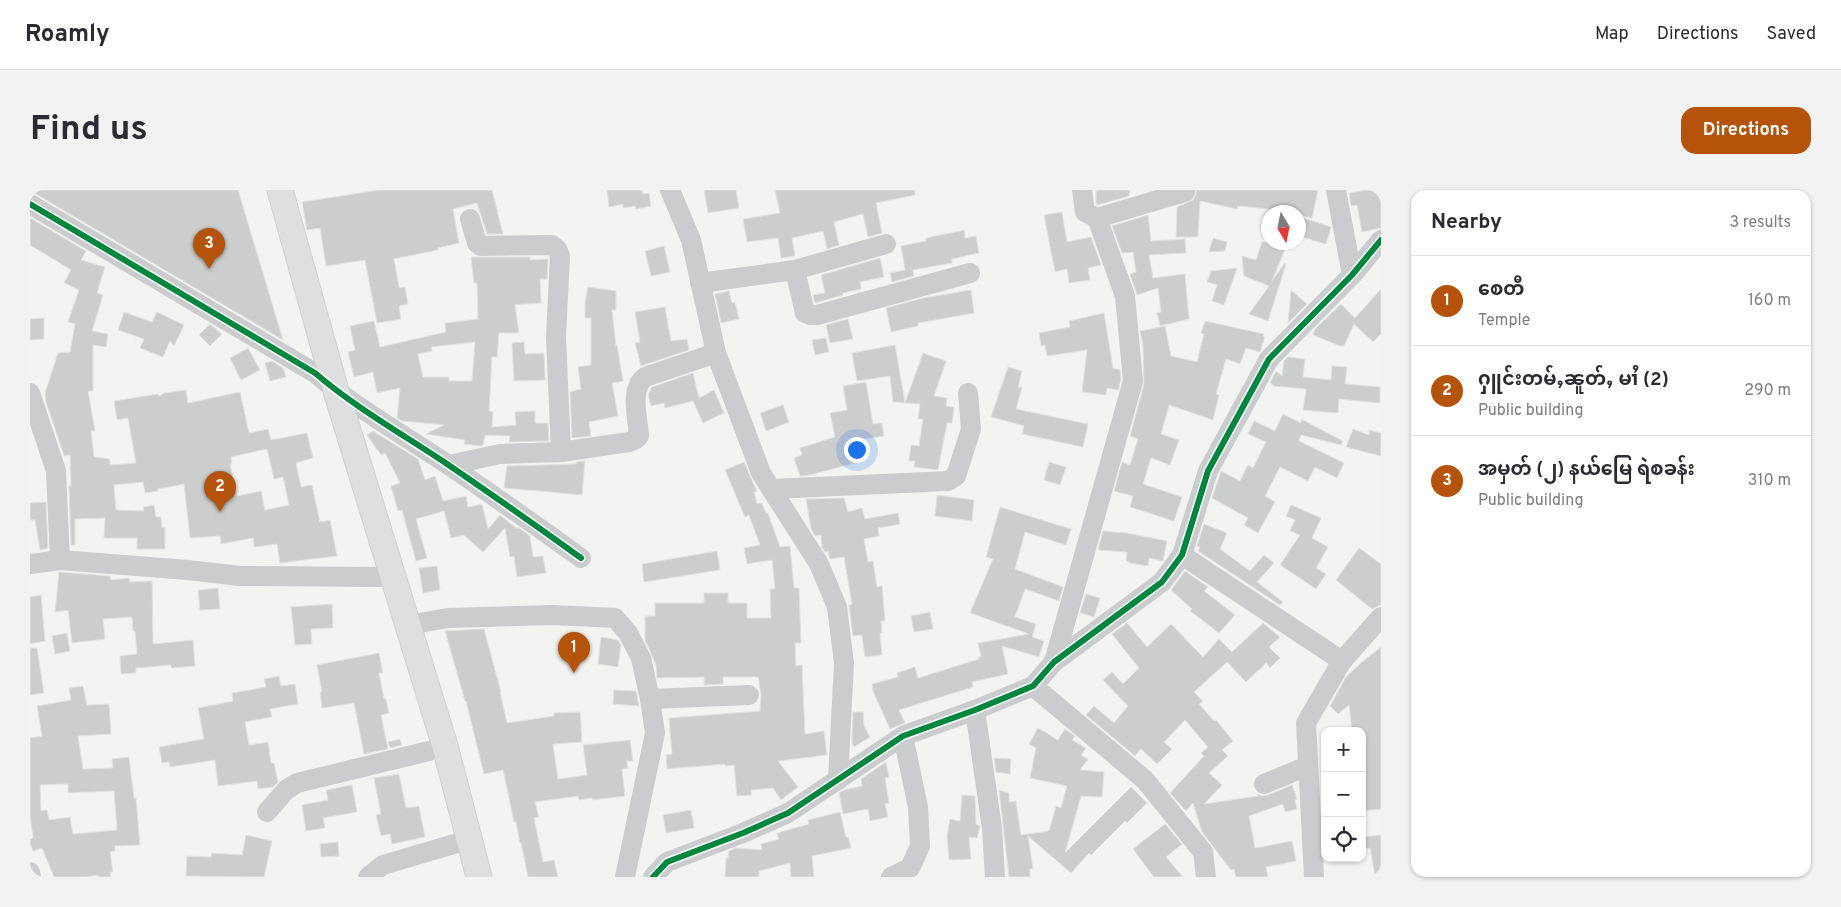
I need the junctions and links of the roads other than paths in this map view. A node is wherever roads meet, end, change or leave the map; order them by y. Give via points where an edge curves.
1 (265, 190) edge
2 (280, 190) edge
3 (670, 190) edge
4 (1082, 190) edge
5 (1336, 190) edge
6 (1185, 192) dead end
7 (30, 204) edge
8 (1097, 218) junction
9 (470, 219) dead end
10 (1381, 240) edge
11 (886, 244) dead end
12 (795, 270) junction
13 (970, 273) dead end
14 (1352, 275) junction
15 (700, 283) junction
16 (716, 353) junction
17 (315, 374) junction
18 (336, 391) junction
19 (30, 393) edge
20 (968, 393) dead end
21 (561, 452) junction
22 (449, 465) junction
23 (772, 489) junction
24 (1182, 554) junction
25 (582, 558) dead end
26 (60, 560) junction
27 (30, 564) edge
28 (380, 577) junction
29 (1381, 617) edge
30 (408, 625) junction
31 (1054, 662) junction
32 (1342, 662) junction
33 (1033, 686) junction
34 (749, 695) dead end
35 (650, 699) junction
36 (976, 710) junction
37 (903, 736) junction
38 (429, 751) junction
39 (1308, 766) junction
40 (838, 780) junction
41 (1264, 784) dead end
42 (267, 812) dead end
43 (454, 844) junction
44 (30, 872) edge
45 (31, 877) edge
46 (368, 877) edge
47 (462, 877) edge
48 (479, 877) edge
49 (625, 877) edge
50 (653, 877) edge
51 (891, 877) edge
52 (995, 877) edge
53 (1206, 877) edge
54 (1314, 877) edge

1 - 17 main road
2 - 18 main road
3 - 15 street via 691,240
4 - 8 street via 1085,212
5 - 14 street
6 - 8 street
7 - 17 street
8 - 31 street via 1125,296 1133,381
9 - 21 street via 477,243 481,246 552,245 560,256 556,337
10 - 14 street
11 - 12 street
12 - 13 street via 805,313 810,315
12 - 15 street
14 - 24 street via 1269,359 1208,471
15 - 16 street
16 - 21 street via 640,381 636,390 639,436 636,439
16 - 23 street via 762,473
17 - 18 street
17 - 28 main road
18 - 22 street
18 - 30 main road
19 - 26 street via 56,471
20 - 23 street via 971,429 956,476 948,481
21 - 22 street via 500,454
22 - 25 street
23 - 40 street via 819,564 837,607 844,663
24 - 31 street via 1162,582
24 - 32 street
26 - 27 street
26 - 28 street via 240,576
28 - 38 main road
29 - 32 street
30 - 35 street via 448,618 553,615 615,618 628,633 640,658
30 - 48 main road via 445,746
31 - 33 street
32 - 39 street via 1306,723
33 - 36 street
33 - 53 street via 1146,780 1203,852
34 - 35 street
35 - 49 street via 654,733
36 - 37 street
36 - 52 street via 992,828
37 - 40 street
37 - 51 street via 918,806 920,846 910,868
38 - 42 street via 297,783 286,790
38 - 43 main road
39 - 41 street
39 - 54 street
40 - 50 street via 788,813 743,834 667,862
43 - 46 street via 383,865
43 - 47 main road
44 - 45 street

